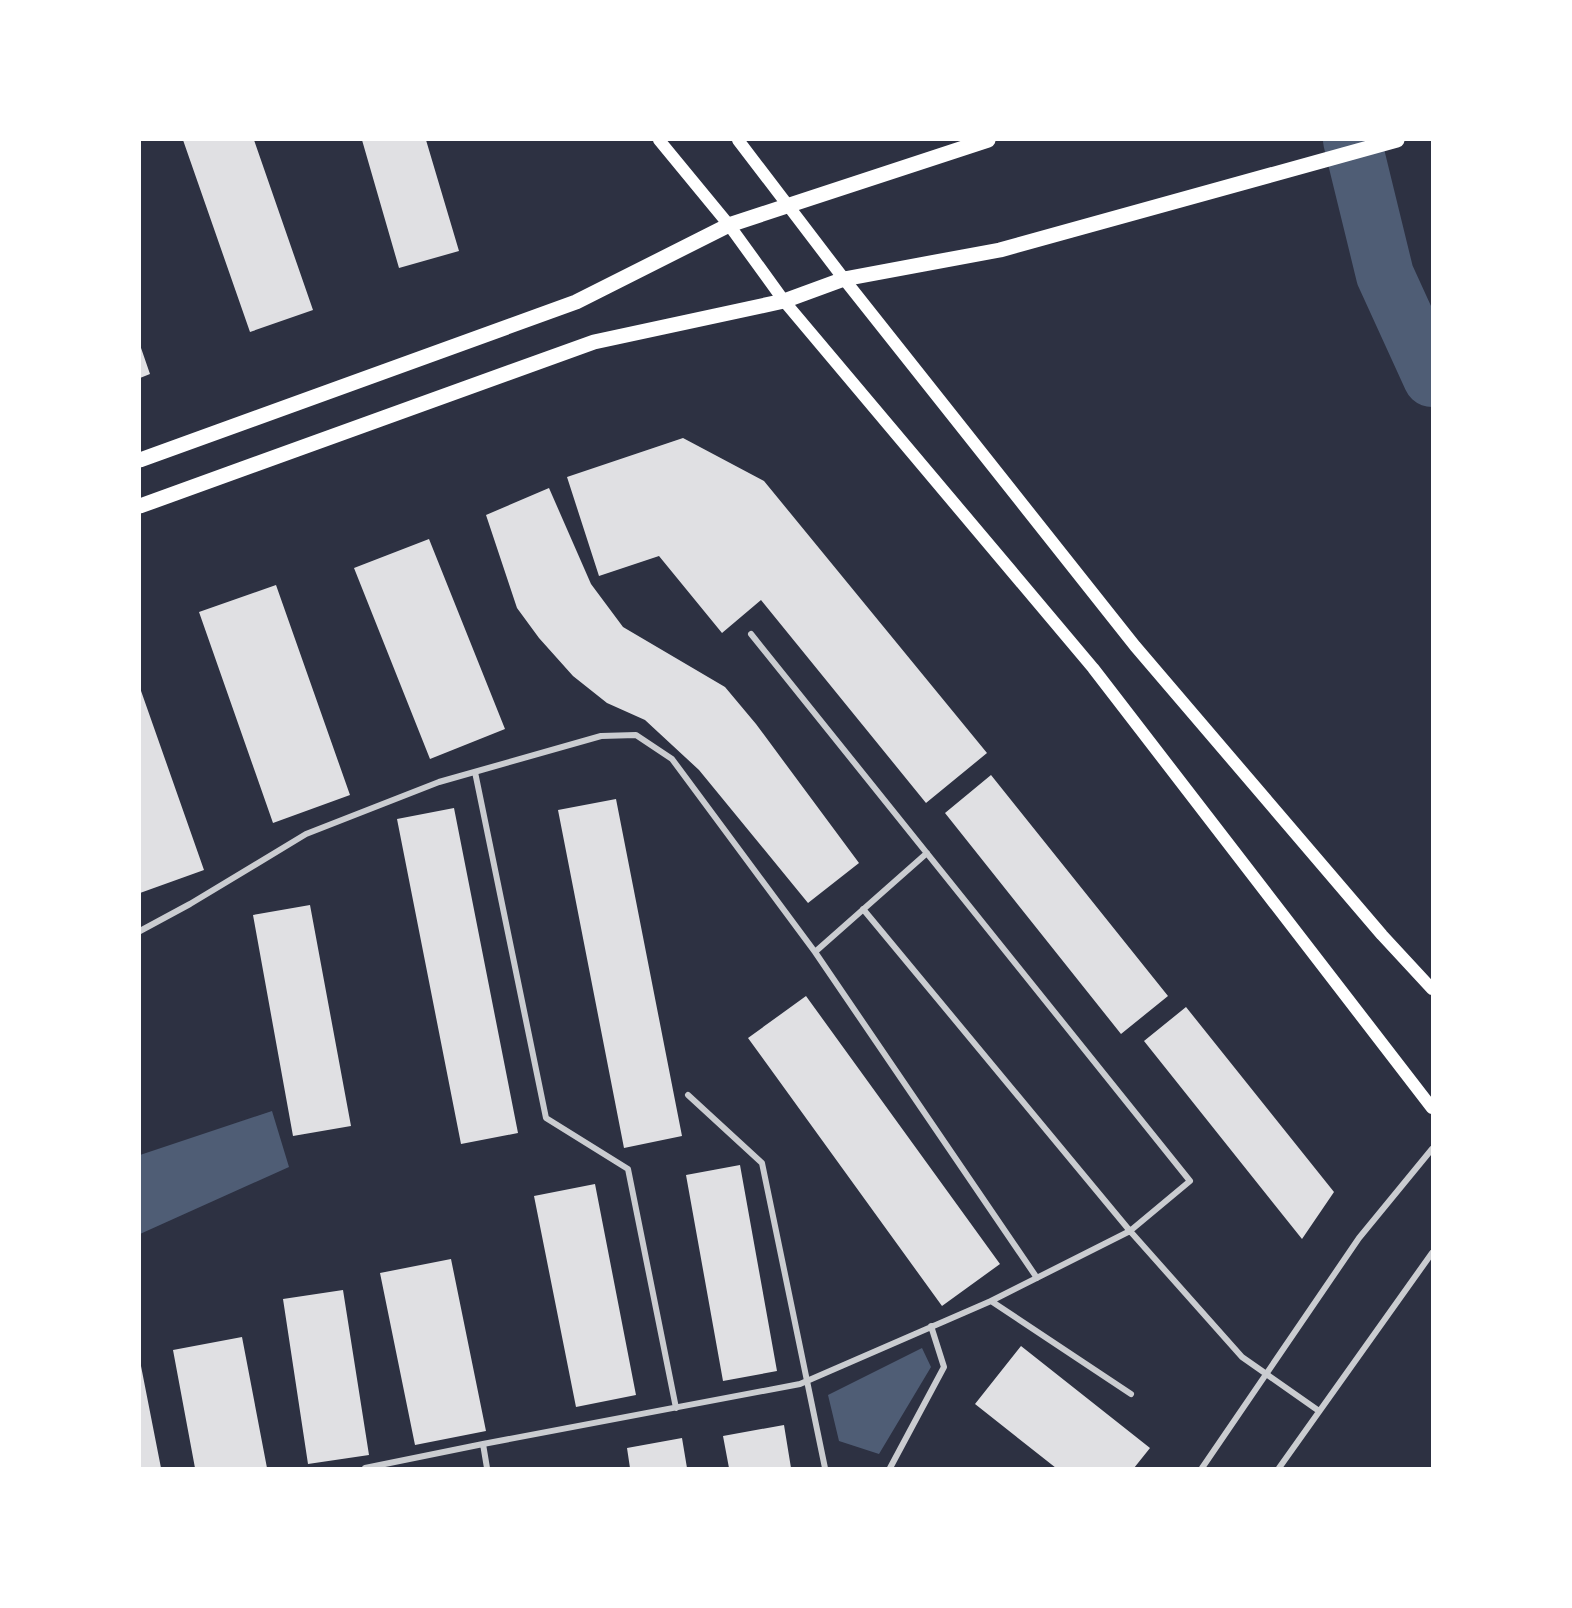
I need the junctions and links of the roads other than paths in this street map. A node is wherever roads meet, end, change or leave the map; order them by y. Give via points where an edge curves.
1 (659, 140) edge
2 (738, 140) edge
3 (988, 140) edge
4 (1397, 140) edge
5 (790, 206) junction
6 (729, 225) junction
7 (844, 279) junction
8 (784, 301) junction
9 (140, 460) edge
10 (140, 507) edge
11 (751, 634) dead end
12 (474, 772) junction
13 (927, 853) junction
14 (863, 909) junction
15 (140, 931) edge
16 (815, 952) junction
17 (1432, 989) edge
18 (688, 1095) dead end
19 (1432, 1108) edge
20 (1432, 1149) edge
21 (1130, 1231) junction
22 (1432, 1253) edge
23 (1038, 1278) junction
24 (991, 1301) junction
25 (931, 1326) junction
26 (1267, 1374) junction
27 (807, 1381) junction
28 (1131, 1394) dead end
29 (676, 1408) junction
30 (1319, 1411) junction
31 (483, 1444) junction
32 (365, 1468) edge
33 (487, 1468) edge
34 (825, 1468) edge
35 (890, 1468) edge
36 (1202, 1468) edge
37 (1279, 1468) edge

1 - 6 main road
2 - 5 main road
3 - 5 main road
4 - 7 main road via 1000,250
5 - 6 main road
5 - 7 main road
6 - 8 main road
6 - 9 main road via 576,302
7 - 8 main road
7 - 17 main road via 1136,646
8 - 10 main road via 594,342
8 - 19 main road via 1093,668
11 - 13 street
12 - 15 street via 306,834
12 - 16 street via 601,736 636,735 672,759
12 - 29 street via 546,1118 628,1169
13 - 14 street
13 - 21 street via 1190,1181
14 - 16 street
14 - 21 street
16 - 23 street
18 - 27 street via 762,1163
20 - 26 street via 1359,1238
21 - 23 street
21 - 26 street via 1242,1357
22 - 30 street
23 - 24 street
24 - 25 street
24 - 28 street
25 - 27 street
25 - 35 street via 944,1367
26 - 30 street
26 - 36 street
27 - 29 street
27 - 34 street
29 - 31 street
30 - 37 street
31 - 32 street
31 - 33 street

